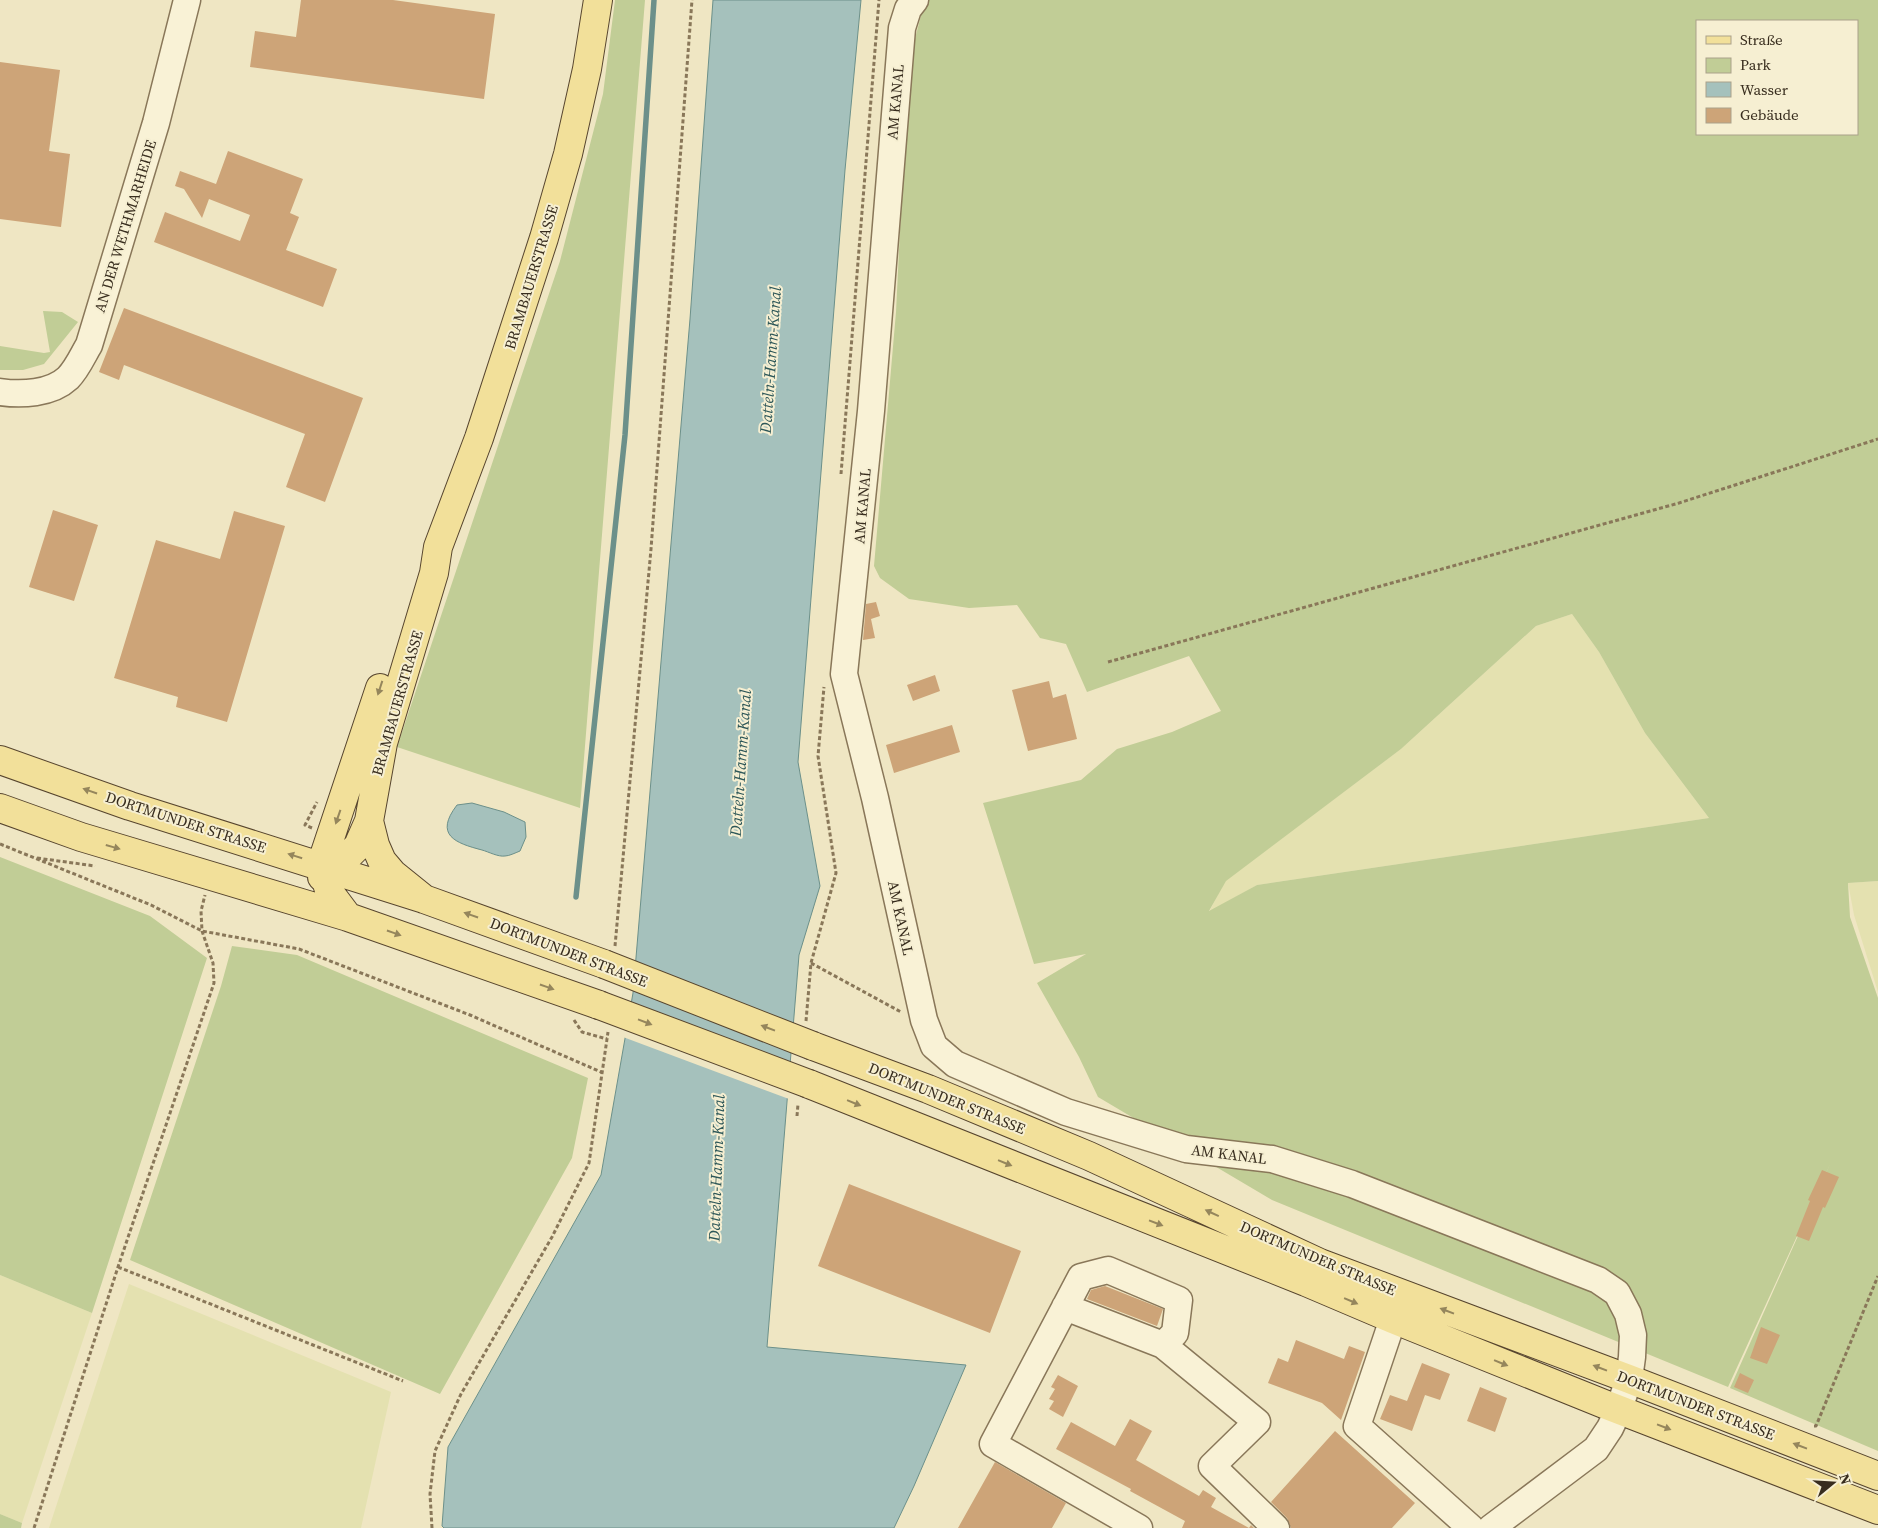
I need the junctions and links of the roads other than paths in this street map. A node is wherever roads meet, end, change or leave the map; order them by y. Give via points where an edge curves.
1 (188, 0) edge
2 (598, 0) edge
3 (915, 0) edge
4 (0, 392) edge
5 (438, 547) junction
6 (0, 760) edge
7 (0, 808) edge
8 (369, 821) junction
9 (326, 870) junction
10 (424, 899) junction
11 (293, 900) junction
12 (348, 917) junction
13 (1065, 1307) junction
14 (1393, 1319) junction
15 (1164, 1345) junction
16 (1631, 1368) junction
17 (1619, 1409) junction
18 (1878, 1476) edge
19 (1878, 1510) edge
20 (1139, 1528) edge
21 (1276, 1528) edge
22 (1471, 1528) edge
23 (1491, 1528) edge

1 - 4 street, AN DER WETHMARHEIDE via 156,123 89,345 69,377 56,387 40,391
2 - 5 main road, BRAMBAUERSTRASSE via 568,154 544,238 479,438
3 - 16 street, AM KANAL via 902,28 871,411 844,674 924,1020 934,1046 955,1064 1066,1112 1186,1149 1272,1159 1352,1184 1598,1280 1617,1293 1628,1314 1632,1335
5 - 8 main road, BRAMBAUERSTRASSE via 434,573 382,743
5 -> 9 main road, BRAMBAUERSTRASSE via 419,569
9 -> 6 main road, DORTMUNDER STRASSE
7 -> 11 main road, DORTMUNDER STRASSE via 81,837
8 - 9 main road via 358,846
8 - 10 main road, BRAMBAUERSTRASSE via 382,861
9 - 10 main road, DORTMUNDER STRASSE
9 - 11 main road
9 - 12 main road via 330,894
16 -> 10 main road, DORTMUNDER STRASSE, bridge via 1320,1262 1089,1156 928,1089 813,1046 609,954
11 - 12 main road, DORTMUNDER STRASSE
12 -> 14 main road, DORTMUNDER STRASSE, bridge via 599,1005 809,1084
13 - 15 street
13 - 15 street via 1081,1277 1108,1270 1180,1300 1175,1333
13 - 20 street via 993,1444
14 -> 17 main road, DORTMUNDER STRASSE
14 - 22 street via 1357,1426
15 - 21 street via 1257,1422 1212,1466
16 - 17 street, AM KANAL
18 -> 16 main road, DORTMUNDER STRASSE
17 -> 19 main road, DORTMUNDER STRASSE
17 - 23 street, AM KANAL via 1596,1449

